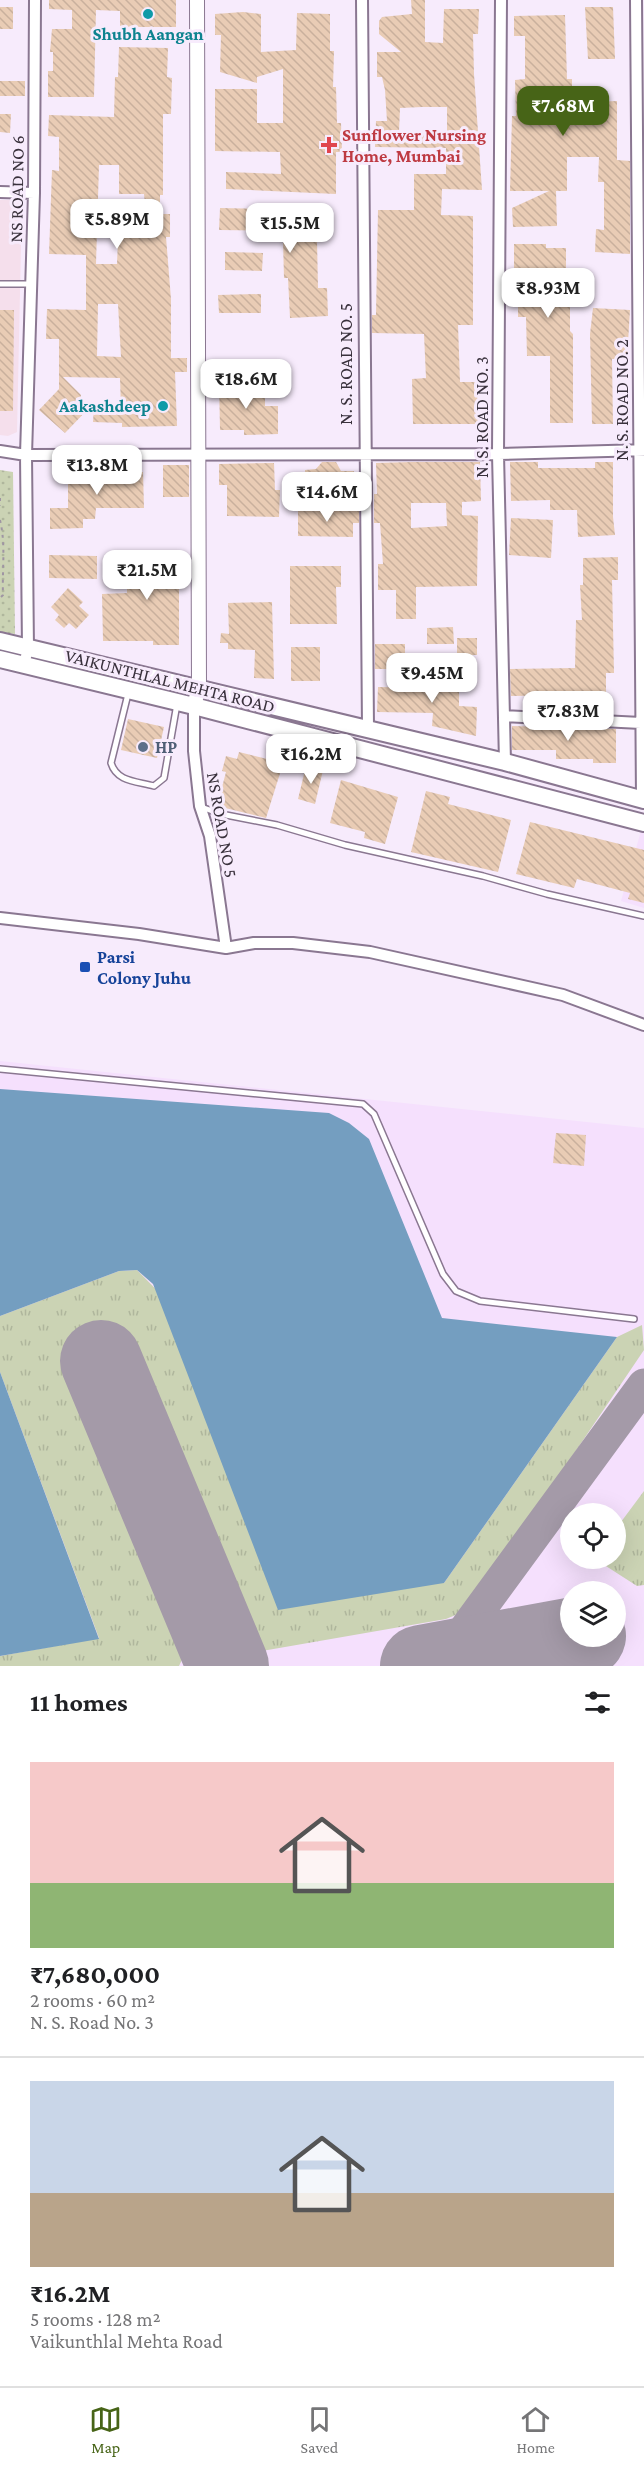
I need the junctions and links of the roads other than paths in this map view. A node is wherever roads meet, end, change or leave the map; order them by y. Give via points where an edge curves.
1 (34, 0) edge
2 (197, 0) edge
3 (362, 0) edge
4 (501, 0) edge
5 (636, 0) edge
6 (0, 192) edge
7 (34, 193) junction
8 (0, 284) edge
9 (31, 284) junction
10 (641, 450) edge
11 (0, 451) edge
12 (197, 454) junction
13 (364, 454) junction
14 (498, 454) junction
15 (26, 455) junction
16 (642, 639) edge
17 (0, 641) edge
18 (28, 648) junction
19 (0, 659) edge
20 (24, 665) junction
21 (199, 687) junction
22 (129, 690) junction
23 (186, 704) junction
24 (504, 716) junction
25 (641, 723) junction
26 (368, 728) junction
27 (643, 759) edge
28 (505, 762) junction
29 (643, 800) edge
30 (200, 806) junction
31 (644, 823) edge
32 (644, 916) edge
33 (0, 918) edge
34 (226, 948) junction
35 (644, 1025) edge
36 (0, 1069) edge
37 (634, 1319) dead end

1 - 7 street, NS ROAD NO 6
2 - 12 street
3 - 13 street, N. S. ROAD NO. 5
4 - 14 street, N. S. ROAD NO. 3
5 - 10 street, N. S. ROAD NO. 2
6 - 7 street
7 - 9 street, NS ROAD NO 6
8 - 9 lane
9 - 15 street, NS ROAD NO 6
10 - 14 street
10 - 16 street, N. S. ROAD NO. 2
11 - 15 street
12 - 13 street
12 - 15 street
12 - 21 street
13 - 14 street
13 - 26 street, N. S. ROAD NO. 5
14 - 24 street, N. S. ROAD NO. 3
15 - 18 street, NS ROAD NO 6
16 - 25 street, N. S. ROAD NO. 2
17 - 18 main road, VAIKUNTHLAL MEHTA ROAD
18 - 20 street, NS ROAD NO 6
18 - 21 main road, VAIKUNTHLAL MEHTA ROAD
19 - 20 main road, VAIKUNTHLAL MEHTA ROAD
20 - 22 main road, VAIKUNTHLAL MEHTA ROAD
21 - 23 street
21 - 26 main road, VAIKUNTHLAL MEHTA ROAD
22 - 23 main road, VAIKUNTHLAL MEHTA ROAD
22 - 23 lane via 111,763 114,773 154,786 164,778
23 - 30 street, NS ROAD NO 5
23 - 31 main road, VAIKUNTHLAL MEHTA ROAD
24 - 25 street
24 - 28 street, N. S. ROAD NO. 3
25 - 27 street, N. S. ROAD NO. 2
26 - 28 main road, VAIKUNTHLAL MEHTA ROAD
27 - 29 street, N. S. ROAD NO. 2
28 - 29 main road, VAIKUNTHLAL MEHTA ROAD
30 - 32 lane
30 - 34 street, NS ROAD NO 5 via 210,836
33 - 34 street
34 - 35 street via 293,943 370,952 563,995
36 - 37 lane via 363,1104 374,1114 443,1274 456,1292 480,1301

